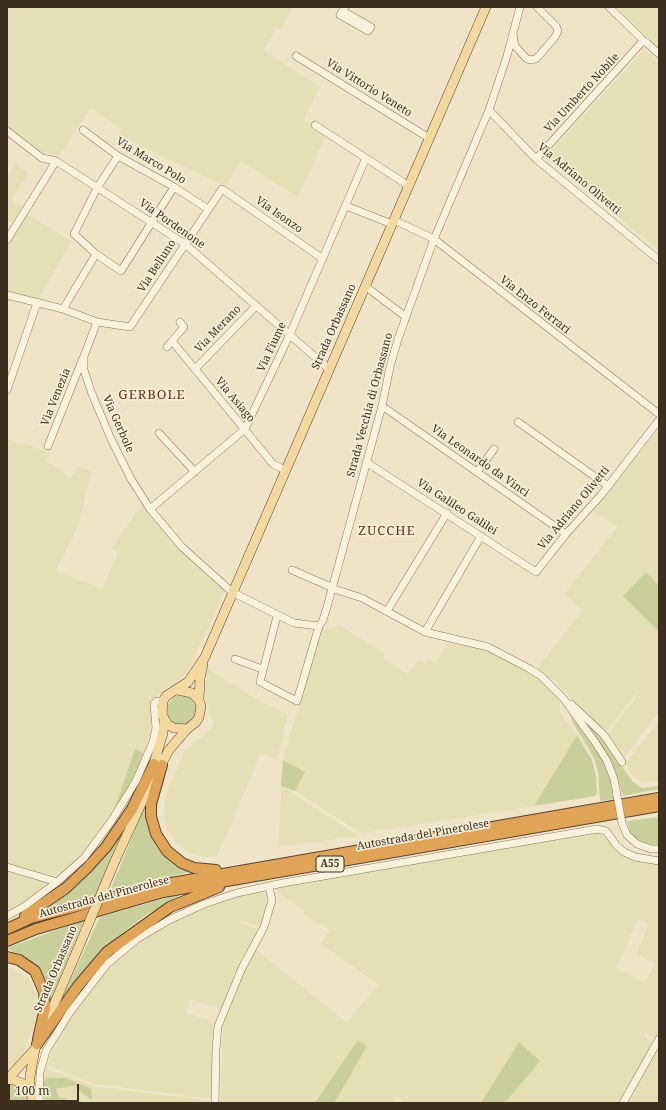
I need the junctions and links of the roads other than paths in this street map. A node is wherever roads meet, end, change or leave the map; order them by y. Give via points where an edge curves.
1 (486, 7) edge
2 (520, 7) edge
3 (537, 7) edge
4 (609, 7) edge
5 (513, 34) junction
6 (643, 41) junction
7 (519, 51) junction
8 (659, 54) edge
9 (296, 56) dead end
10 (507, 56) junction
11 (489, 110) junction
12 (315, 125) dead end
13 (83, 130) dead end
14 (7, 131) edge
15 (429, 138) junction
16 (118, 156) junction
17 (366, 158) junction
18 (536, 159) junction
19 (56, 162) junction
20 (408, 186) junction
21 (174, 187) junction
22 (98, 188) junction
23 (222, 189) joint
24 (346, 206) junction
25 (208, 208) junction
26 (393, 222) junction
27 (152, 223) junction
28 (7, 240) edge
29 (434, 240) junction
30 (185, 244) junction
31 (96, 254) junction
32 (323, 259) junction
33 (659, 260) edge
34 (365, 286) junction
35 (7, 295) edge
36 (37, 303) junction
37 (256, 306) junction
38 (63, 310) junction
39 (406, 318) junction
40 (97, 322) junction
41 (180, 322) dead end
42 (290, 334) junction
43 (84, 356) junction
44 (195, 369) junction
45 (329, 369) junction
46 (7, 390) edge
47 (382, 406) junction
48 (659, 414) edge
49 (659, 420) edge
50 (518, 422) dead end
51 (245, 429) junction
52 (159, 433) dead end
53 (48, 446) dead end
54 (494, 449) dead end
55 (366, 462) junction
56 (285, 470) junction
57 (195, 472) junction
58 (477, 472) junction
59 (608, 486) junction
60 (150, 510) junction
61 (447, 513) junction
62 (566, 534) junction
63 (482, 536) junction
64 (292, 570) dead end
65 (536, 572) joint
66 (331, 588) junction
67 (232, 592) junction
68 (387, 611) junction
69 (277, 616) junction
70 (318, 626) junction
71 (425, 632) junction
72 (204, 657) junction
73 (235, 659) dead end
74 (262, 669) junction
75 (178, 690) junction
76 (563, 698) junction
77 (199, 700) junction
78 (163, 701) junction
79 (164, 720) junction
80 (187, 729) junction
81 (622, 762) dead end
82 (158, 764) junction
83 (659, 798) edge
84 (659, 806) edge
85 (659, 849) edge
86 (659, 861) edge
87 (268, 865) junction
88 (7, 867) edge
89 (275, 873) junction
90 (57, 882) junction
91 (269, 887) junction
92 (7, 916) edge
93 (7, 927) edge
94 (7, 941) edge
95 (7, 957) edge
96 (659, 1039) edge
97 (36, 1046) junction
98 (7, 1080) edge
99 (30, 1091) junction
100 (32, 1103) edge
101 (40, 1103) edge
102 (215, 1103) edge
103 (623, 1103) edge

1 - 15 main road, Strada Orbassano
2 - 5 street, Strada Vecchia di Orbassano
3 - 7 street via 556,26 557,35 536,59 527,59
4 - 6 street
5 - 7 street
5 - 10 street, Strada Vecchia di Orbassano
6 - 8 street
6 - 18 street, Via Umberto Nobile
7 - 10 street
9 - 15 street, Via Vittorio Veneto
10 - 11 street, Strada Vecchia di Orbassano
11 - 18 street, Via Adriano Olivetti
11 - 29 street, Strada Vecchia di Orbassano
12 - 17 street
13 - 16 street, Via Marco Polo
14 - 19 street, Via Pordenone via 42,158
15 - 20 main road, Strada Orbassano
16 - 21 street, Via Marco Polo
16 - 22 street
17 - 20 street
17 - 24 street, Via Fiume
18 - 33 street, Via Adriano Olivetti
19 - 22 street, Via Pordenone
19 - 28 street
20 - 26 main road, Strada Orbassano
21 - 25 street, Via Marco Polo
21 - 27 street
22 - 27 street, Via Pordenone
22 - 31 street via 74,234
23 - 25 street, Via Belluno
23 - 32 street, Via Isonzo
24 - 26 street, Via Enzo Ferrari
24 - 32 street, Via Fiume
25 - 30 street, Via Belluno
26 - 29 street, Via Enzo Ferrari
26 - 34 main road, Strada Orbassano
27 - 30 street, Via Pordenone
27 - 31 street via 121,271
29 - 39 street, Strada Vecchia di Orbassano
29 - 48 street, Via Enzo Ferrari
30 - 37 street, Via Pordenone
30 - 40 street, Via Belluno via 130,327
31 - 38 street
32 - 42 street, Via Fiume
34 - 39 street
34 - 45 main road, Strada Orbassano
35 - 36 street
36 - 38 street
36 - 46 street
37 - 42 street, Via Pordenone
37 - 44 street, Via Merano
38 - 40 street
39 - 47 street, Strada Vecchia di Orbassano via 390,367
40 - 43 street, Via Gerbole
41 - 44 street, Via Asiago via 184,327 169,344
42 - 45 street, Via Pordenone
42 - 51 street, Via Fiume
43 - 53 street, Via Venezia
43 - 60 street, Via Gerbole via 84,370 111,439
44 - 51 street, Via Asiago
45 - 56 main road, Strada Orbassano
47 - 55 street, Strada Vecchia di Orbassano
47 - 58 street, Via Leonardo da Vinci
49 - 59 street, Via Adriano Olivetti
50 - 59 street
51 - 56 street, Via Asiago via 273,464
51 - 57 street, Via Fiume
52 - 57 street
54 - 58 street
55 - 61 street, Via Galileo Galilei
55 - 66 street, Strada Vecchia di Orbassano
56 - 67 main road, Strada Orbassano
57 - 60 street, Via Fiume
58 - 62 street, Via Leonardo da Vinci
59 - 62 street, Via Adriano Olivetti
60 - 67 street, Via Gerbole via 182,547
61 - 63 street, Via Galileo Galilei
61 - 68 street
62 - 65 street, Via Adriano Olivetti
63 - 65 street, Via Galileo Galilei
63 - 71 street
64 - 66 street
66 - 68 street via 362,598
66 - 70 street, Strada Vecchia di Orbassano via 323,620
67 - 69 street, Via Gerbole
67 - 72 main road, Strada Orbassano
68 - 71 street
69 - 70 street, Via Gerbole via 294,623
69 - 74 street
70 - 74 street, Strada Vecchia di Orbassano via 297,701 260,682
71 - 76 street via 495,650 541,676
72 - 75 main road, Strada Orbassano via 191,678
72 - 77 main road, Strada Orbassano
73 - 74 street
75 - 77 main road via 188,691
75 - 78 main road, Strada Orbassano via 166,696
76 - 81 street via 580,710 604,736
76 - 85 street, bridge via 583,723 607,761 614,779 627,836 636,844
77 - 80 main road, Strada Orbassano via 200,717
78 - 79 main road, Strada Orbassano via 161,711
78 - 90 street via 154,704 156,728 153,742 136,781 84,858
79 - 80 main road via 174,728
79 - 82 main road, Strada Orbassano
80 - 82 main road, Strada Orbassano
82 - 87 highway via 151,816 156,834 167,851 182,863 210,871
82 - 93 highway via 124,821 87,868 51,899
82 - 97 main road, Strada Orbassano, bridge
83 - 87 highway, Autostrada del Pinerolese / A55
84 - 89 highway, Autostrada del Pinerolese / A55
86 - 91 street via 635,857 624,852 606,831 597,829
87 - 93 highway, Autostrada del Pinerolese / A55 via 160,885 31,918
88 - 90 street
89 - 94 highway, Autostrada del Pinerolese / A55 via 163,892 36,929
89 - 97 highway via 219,887 170,907 133,932 107,952 78,986
90 - 92 street
91 - 101 street via 231,895 187,911 137,939 106,964 70,1012 46,1051 40,1072
91 - 102 street via 272,900 264,927 242,968 218,1026
95 - 97 highway via 19,960 35,972 44,992 45,1008
96 - 103 street
97 - 98 main road, Strada Orbassano
97 - 99 main road, Strada Orbassano via 31,1065
98 - 99 main road, Strada Orbassano via 21,1082
99 - 100 main road, Strada Orbassano

